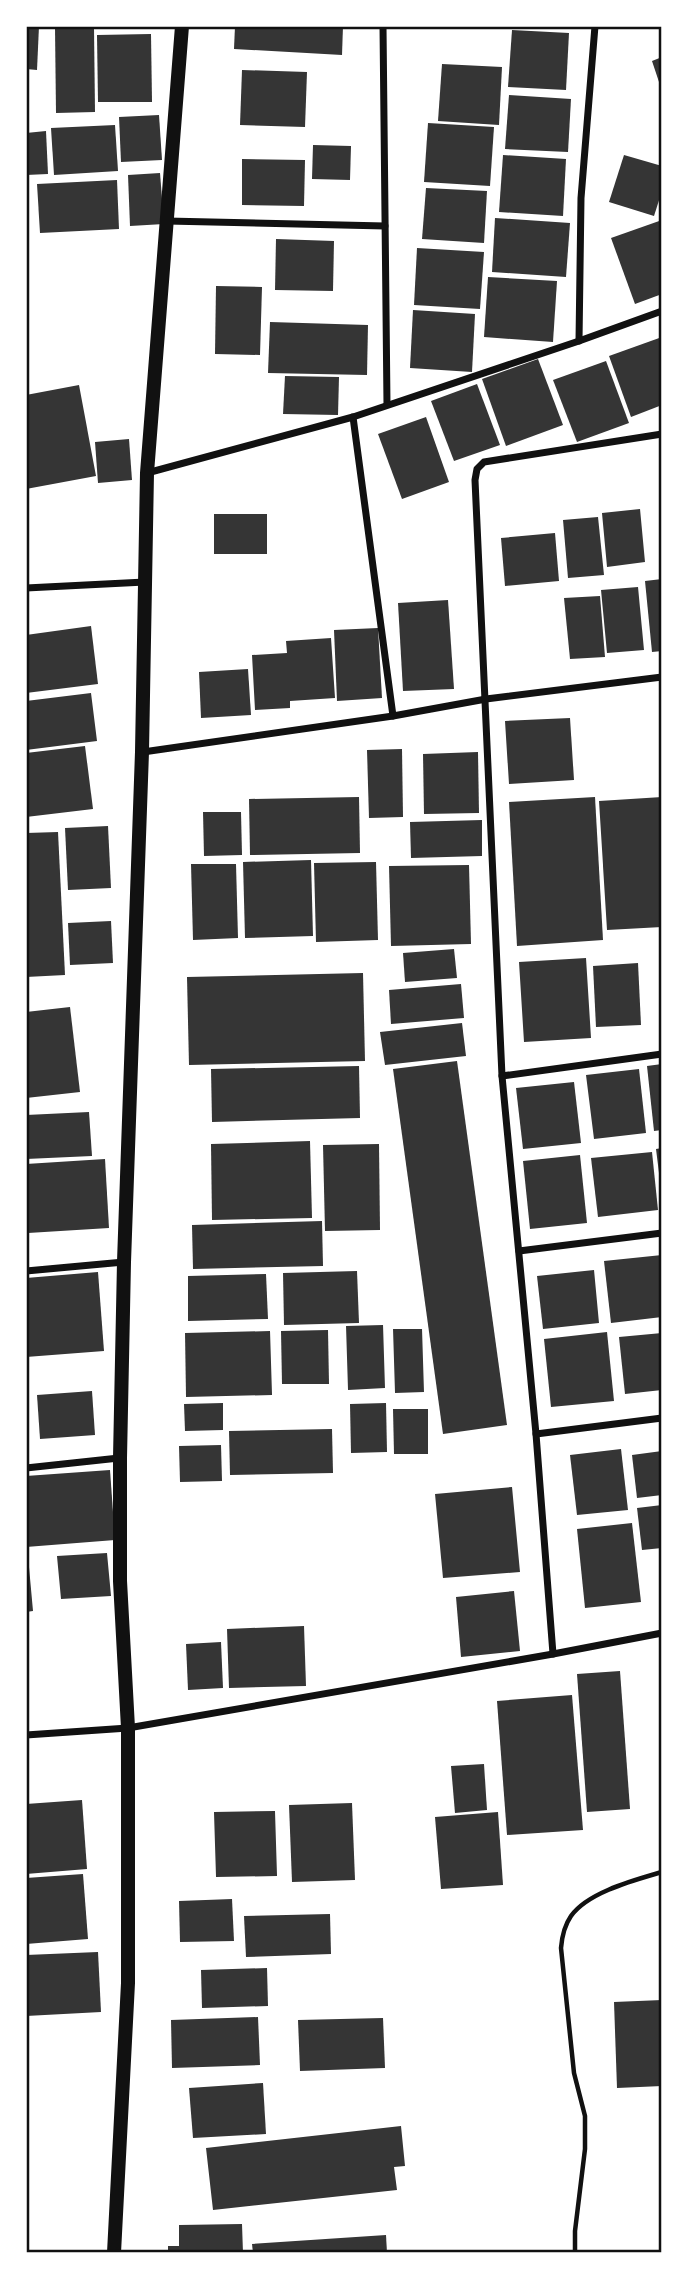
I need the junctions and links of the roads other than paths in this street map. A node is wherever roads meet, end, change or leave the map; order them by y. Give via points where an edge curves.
1 (182, 26) edge
2 (383, 26) edge
3 (595, 26) edge
4 (167, 221) junction
5 (385, 226) junction
6 (662, 311) edge
7 (579, 341) junction
8 (387, 404) junction
9 (353, 417) junction
10 (662, 435) edge
11 (148, 473) junction
12 (145, 582) junction
13 (26, 588) edge
14 (662, 677) edge
15 (486, 699) junction
16 (393, 716) junction
17 (142, 752) junction
18 (662, 1054) edge
19 (502, 1076) junction
20 (662, 1233) edge
21 (519, 1251) junction
22 (124, 1262) junction
23 (26, 1271) edge
24 (662, 1418) edge
25 (536, 1434) junction
26 (120, 1458) junction
27 (26, 1468) edge
28 (662, 1633) edge
29 (553, 1654) junction
30 (128, 1728) junction
31 (26, 1735) edge
32 (114, 2253) edge

1 - 4 main road
2 - 5 street
3 - 7 street via 581,198
4 - 5 street
4 - 11 main road
5 - 8 street
6 - 7 street
7 - 8 street
8 - 9 street
9 - 11 street
9 - 16 street
10 - 15 street via 498,458 477,470
11 - 12 main road
12 - 13 street
12 - 17 main road
14 - 15 street
15 - 16 street
15 - 19 street
16 - 17 street
17 - 22 main road
18 - 19 street
19 - 21 street
20 - 21 street
21 - 25 street
22 - 23 street
22 - 26 main road
24 - 25 street
25 - 29 street
26 - 27 street
26 - 30 main road via 120,1581
28 - 29 street
29 - 30 street
30 - 31 street
30 - 32 main road via 128,1983

